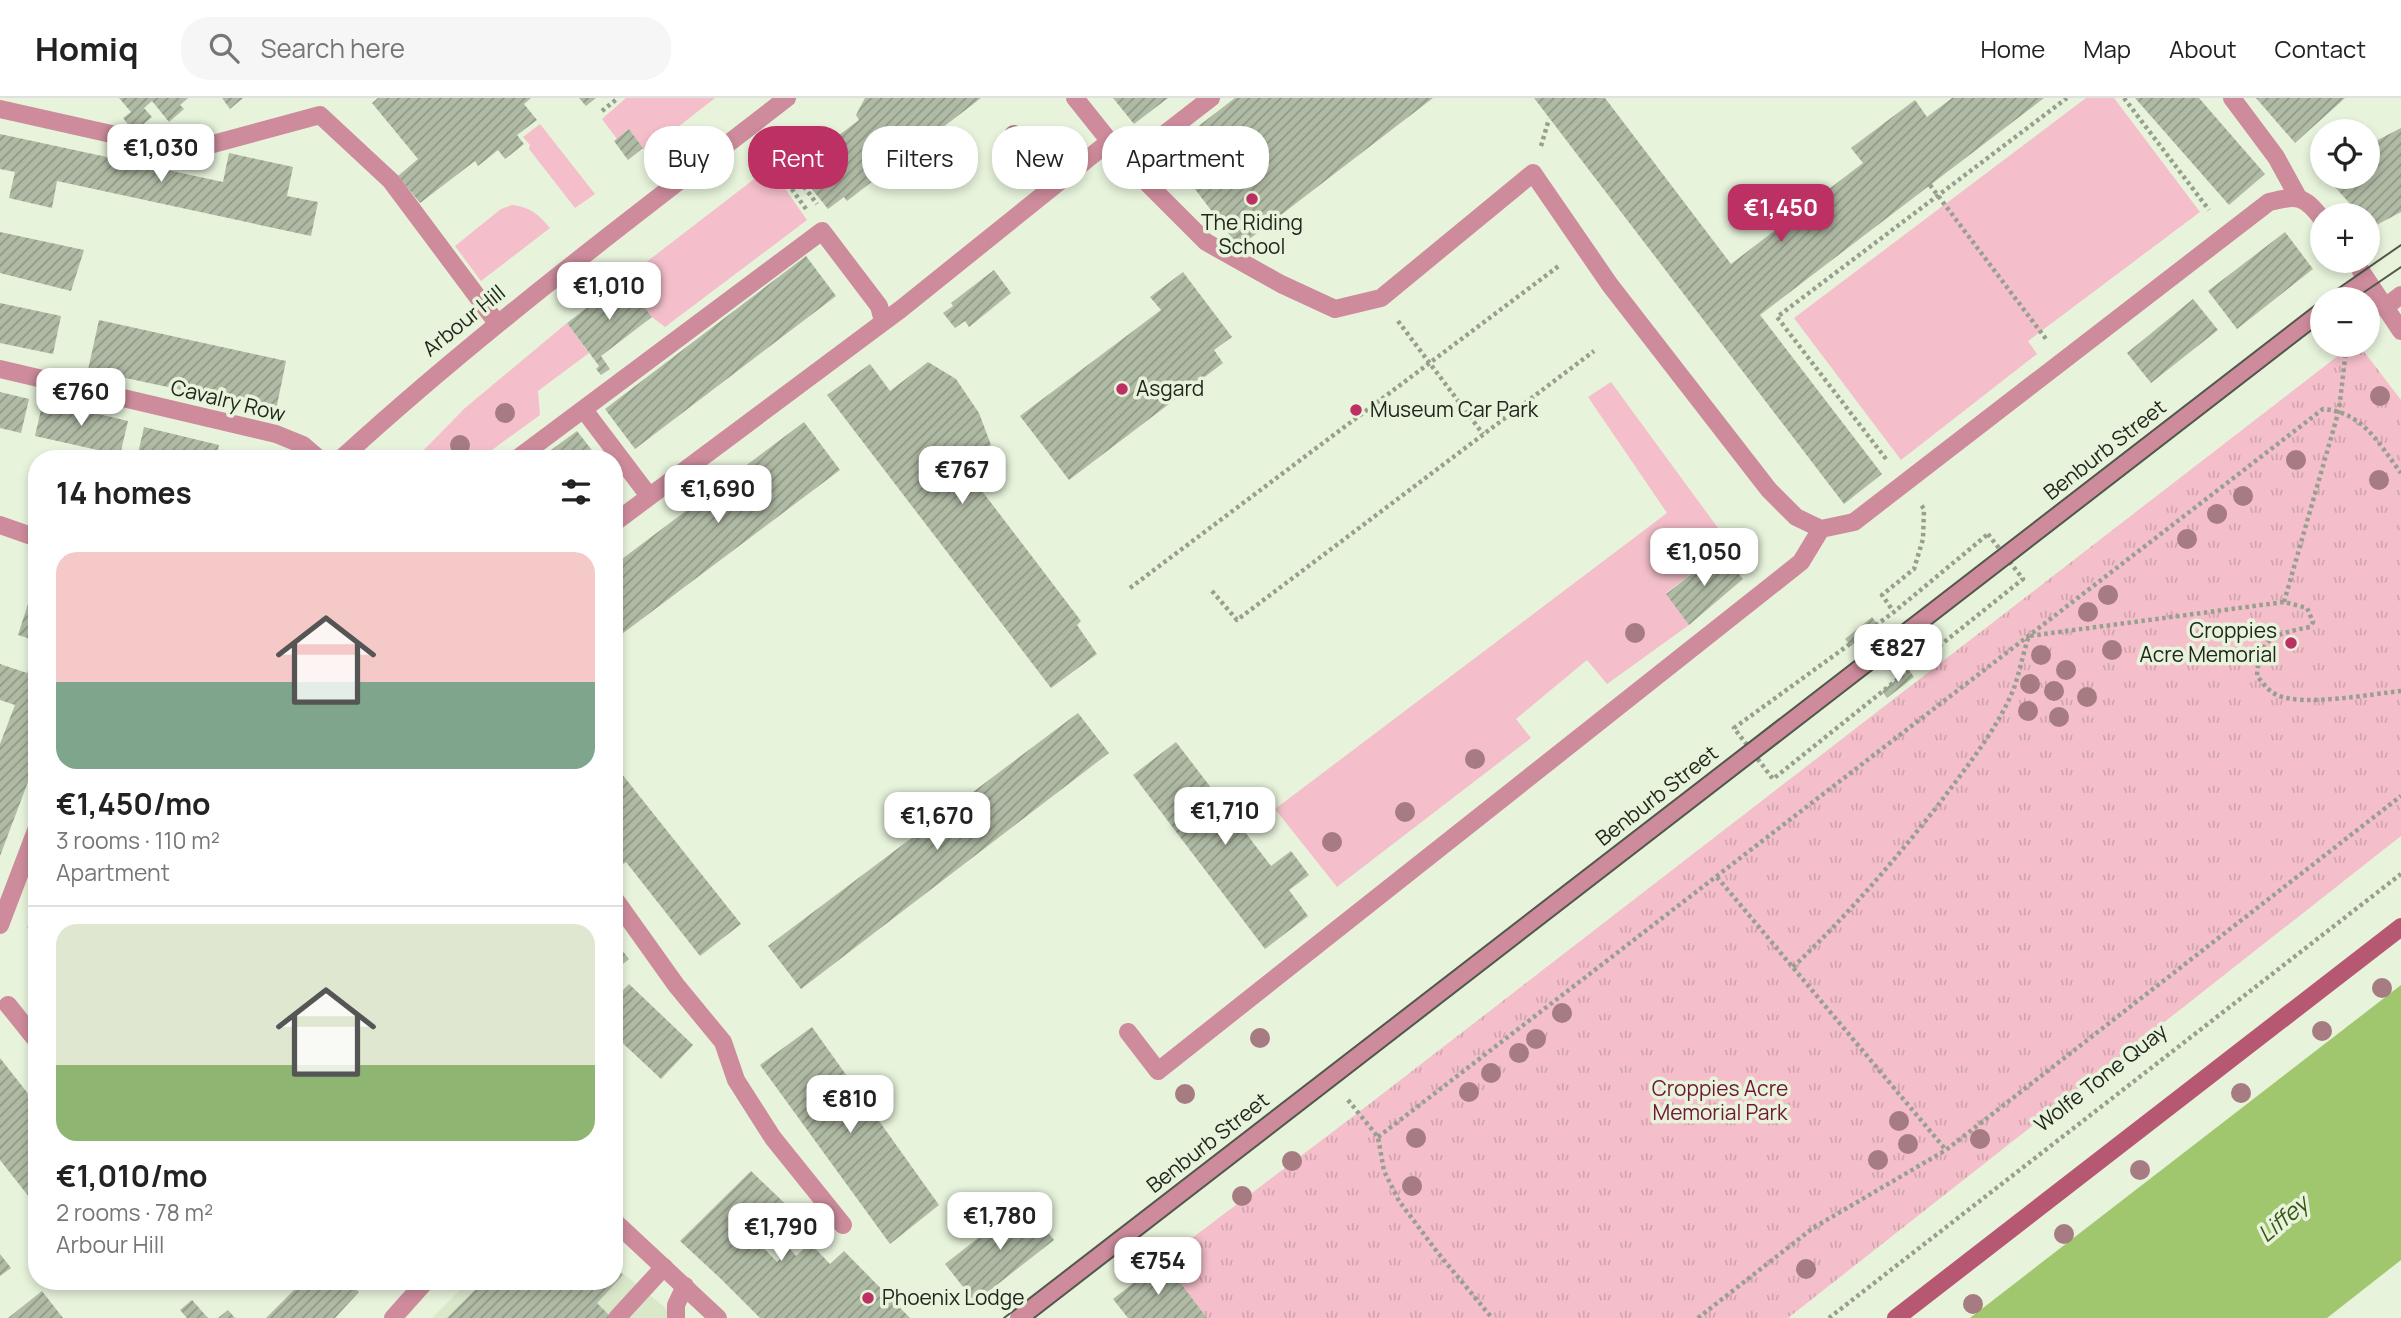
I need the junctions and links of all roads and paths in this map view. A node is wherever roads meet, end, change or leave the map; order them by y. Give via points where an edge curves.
1 (618, 98) edge
2 (788, 98) edge
3 (1075, 98) edge
4 (1211, 98) edge
5 (2067, 98) edge
6 (2123, 98) edge
7 (2232, 98) edge
8 (0, 109) edge
9 (602, 111) dead end
10 (1175, 126) edge
11 (1102, 131) edge
12 (1102, 147) edge
13 (1930, 185) dead end
14 (1153, 189) edge
15 (1938, 196) junction
16 (2298, 197) junction
17 (2310, 204) edge
18 (823, 211) dead end
19 (2199, 218) dead end
20 (822, 231) junction
21 (1584, 247) junction
22 (2359, 273) edge
23 (2363, 273) edge
24 (2348, 287) edge
25 (2401, 295) edge
26 (1381, 298) junction
27 (2384, 308) junction
28 (883, 321) junction
29 (2310, 321) edge
30 (498, 323) junction
31 (2401, 331) edge
32 (1594, 351) dead end
33 (2345, 357) edge
34 (1430, 363) junction
35 (2054, 366) junction
36 (0, 369) edge
37 (584, 410) junction
38 (2339, 410) junction
39 (1484, 435) junction
40 (309, 450) edge
41 (351, 450) edge
42 (528, 450) edge
43 (614, 450) edge
44 (623, 462) edge
45 (2401, 473) edge
46 (1904, 482) junction
47 (649, 496) junction
48 (623, 516) edge
49 (0, 525) edge
50 (1821, 529) junction
51 (28, 535) edge
52 (1129, 588) dead end
53 (1212, 591) dead end
54 (2284, 602) junction
55 (1894, 612) dead end
56 (2029, 636) junction
57 (2401, 691) edge
58 (2401, 796) edge
59 (28, 852) edge
60 (2401, 874) edge
61 (1717, 877) junction
62 (623, 911) edge
63 (0, 925) edge
64 (2401, 927) edge
65 (1793, 967) junction
66 (8, 1004) dead end
67 (28, 1030) edge
68 (1128, 1031) dead end
69 (1348, 1099) dead end
70 (1378, 1137) junction
71 (1946, 1150) junction
72 (844, 1225) dead end
73 (623, 1229) edge
74 (664, 1267) junction
75 (685, 1286) junction
76 (418, 1290) edge
77 (393, 1318) edge
78 (617, 1318) edge
79 (676, 1318) edge
80 (718, 1318) edge
81 (1019, 1318) edge
82 (1492, 1318) edge
83 (1698, 1318) edge
84 (1829, 1318) edge
85 (1896, 1318) edge

1 - 9 path
2 - 30 street, Arbour Hill
3 - 11 street
4 - 10 street
5 - 15 path
6 - 19 path via 2210,209
7 - 16 street via 2276,157
8 - 30 street via 187,151 320,116 391,181
12 - 28 street
13 - 15 path
14 - 26 street via 1206,242 1281,284 1335,309
15 - 35 path via 2050,344
15 - 46 path via 1777,317
16 - 17 street
16 - 35 street via 2269,202
18 - 20 path via 790,168 781,174
20 - 28 street via 879,306
20 - 37 street
21 - 26 street via 1533,173
21 - 34 path
21 - 50 street via 1769,490 1796,517
22 - 24 street
23 - 27 street
25 - 27 street
26 - 34 path
27 - 31 street
28 - 47 street
29 - 81 street, Benburb Street
30 - 41 street, Arbour Hill
32 - 39 path
33 - 38 path
34 - 39 path
34 - 52 path
35 - 46 street
36 - 40 street, Cavalry Row via 276,435
37 - 42 street
37 - 43 street
38 - 45 path via 2366,426
38 - 54 path
38 - 56 path via 2323,409
39 - 53 path via 1237,620
44 - 47 street
46 - 50 street via 1854,522
46 - 55 path via 1924,509 1923,539 1914,569 1882,595
47 - 48 street
49 - 51 street
50 - 68 street via 1801,562 1158,1071
54 - 56 path
54 - 57 path via 2307,608 2313,622 2310,627 2272,637 2258,656 2258,676 2266,687 2278,696 2312,700
56 - 61 path
56 - 65 path via 2014,687 1999,717 1956,781 1904,849
58 - 71 path
59 - 63 street
60 - 84 path, Wolfe Tone Quay
61 - 65 path
61 - 70 path
62 - 72 street via 723,1041 736,1080 773,1138
64 - 85 main road
65 - 71 path
66 - 67 street
69 - 70 path
70 - 82 path via 1384,1171 1399,1201
71 - 83 path via 1814,1228
73 - 74 street
74 - 75 street
74 - 78 street
75 - 79 street
75 - 80 street
76 - 77 street

